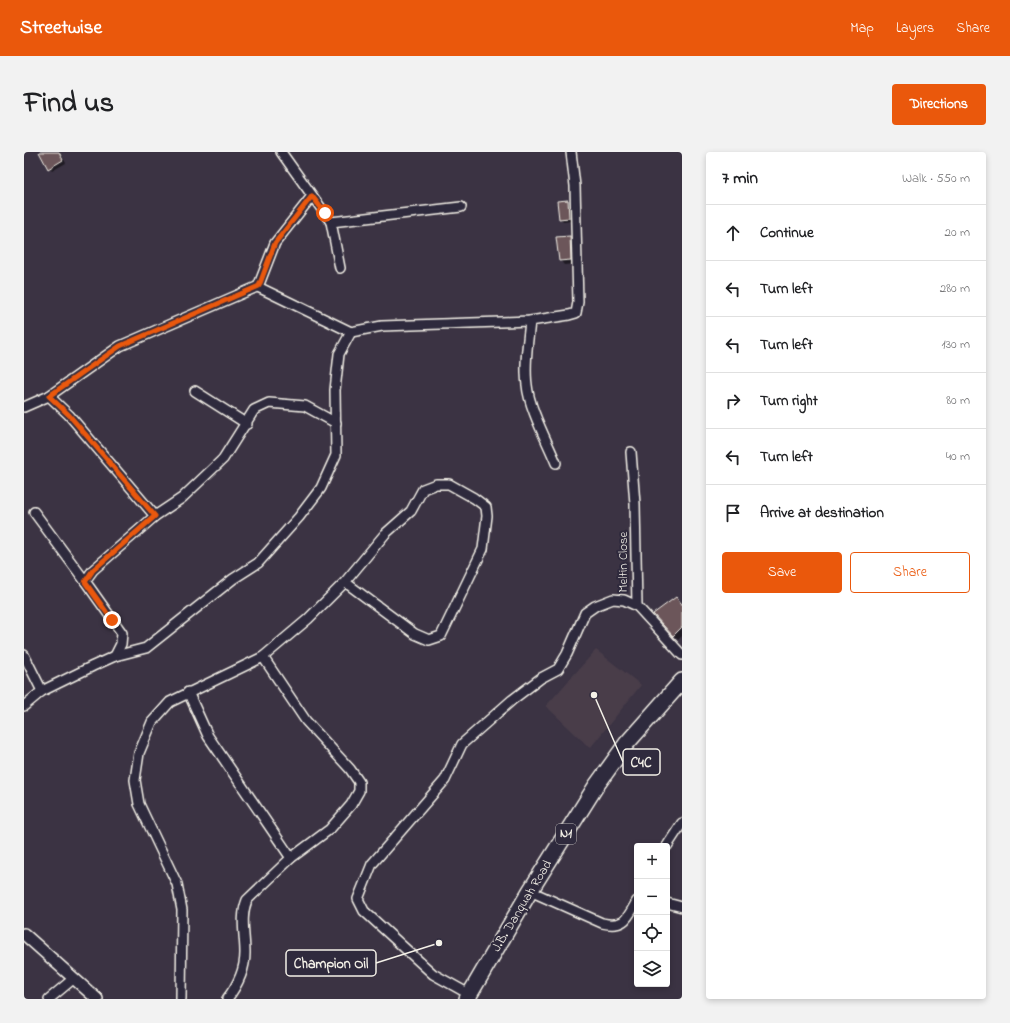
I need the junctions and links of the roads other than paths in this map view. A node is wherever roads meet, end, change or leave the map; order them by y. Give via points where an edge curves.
1 (281, 152) edge
2 (571, 152) edge
3 (312, 196) junction
4 (461, 207) dead end
5 (332, 222) junction
6 (340, 268) dead end
7 (259, 286) junction
8 (530, 321) junction
9 (351, 332) junction
10 (195, 391) dead end
11 (49, 396) junction
12 (24, 408) edge
13 (336, 423) junction
14 (247, 424) junction
15 (631, 452) dead end
16 (556, 463) dead end
17 (34, 512) dead end
18 (155, 516) junction
19 (85, 582) junction
20 (345, 582) junction
21 (637, 606) junction
22 (682, 654) edge
23 (24, 655) edge
24 (115, 656) junction
25 (263, 657) junction
26 (682, 681) edge
27 (42, 691) junction
28 (188, 692) junction
29 (24, 706) edge
30 (682, 823) edge
31 (669, 843) edge
32 (291, 858) junction
33 (530, 891) junction
34 (670, 904) edge
35 (634, 907) edge
36 (682, 908) edge
37 (24, 934) edge
38 (73, 980) junction
39 (468, 997) edge
40 (49, 999) edge
41 (96, 999) edge
42 (181, 999) edge
43 (227, 999) edge

1 - 3 street
2 - 8 street via 575,186 578,286 576,313
3 - 5 street
3 - 7 street via 275,243
4 - 5 street
5 - 6 street
7 - 9 street
7 - 11 street via 120,346
8 - 9 street via 397,326
8 - 16 street via 527,386
9 - 13 street via 339,354 335,390
10 - 14 street
11 - 12 street
11 - 18 street via 69,415
13 - 14 street via 304,406 269,403 254,410
13 - 24 street via 336,455 321,488 258,563 146,648
14 - 18 street via 223,459 182,498
15 - 21 street, Meltin Close
17 - 19 street
18 - 19 street via 93,570
19 - 24 street via 122,633 121,644
20 - 20 street via 385,534 411,511 423,489 436,484 448,484 486,507 488,516 483,549 441,636 430,640 415,634
20 - 25 street via 308,620
21 - 22 street, Meltin Close
21 - 39 street via 624,600 613,599 585,613 558,669 541,678 512,700 462,744 445,780 372,864 358,899 364,912 433,974
23 - 27 street
24 - 27 street
25 - 28 street
25 - 32 street via 306,721 359,782 359,791 351,805 330,829
26 - 33 highway, J.B. Danquah Road / N1 via 626,743
27 - 29 street
28 - 32 street via 208,736
28 - 42 street via 170,702 152,722 139,753 135,780 139,804 177,884 182,910
30 - 31 street
32 - 43 street via 248,900 244,908 245,955 240,977
33 - 35 street via 612,925 620,924
33 - 39 highway, J.B. Danquah Road / N1
34 - 36 street
37 - 38 street
38 - 40 street
38 - 41 street

